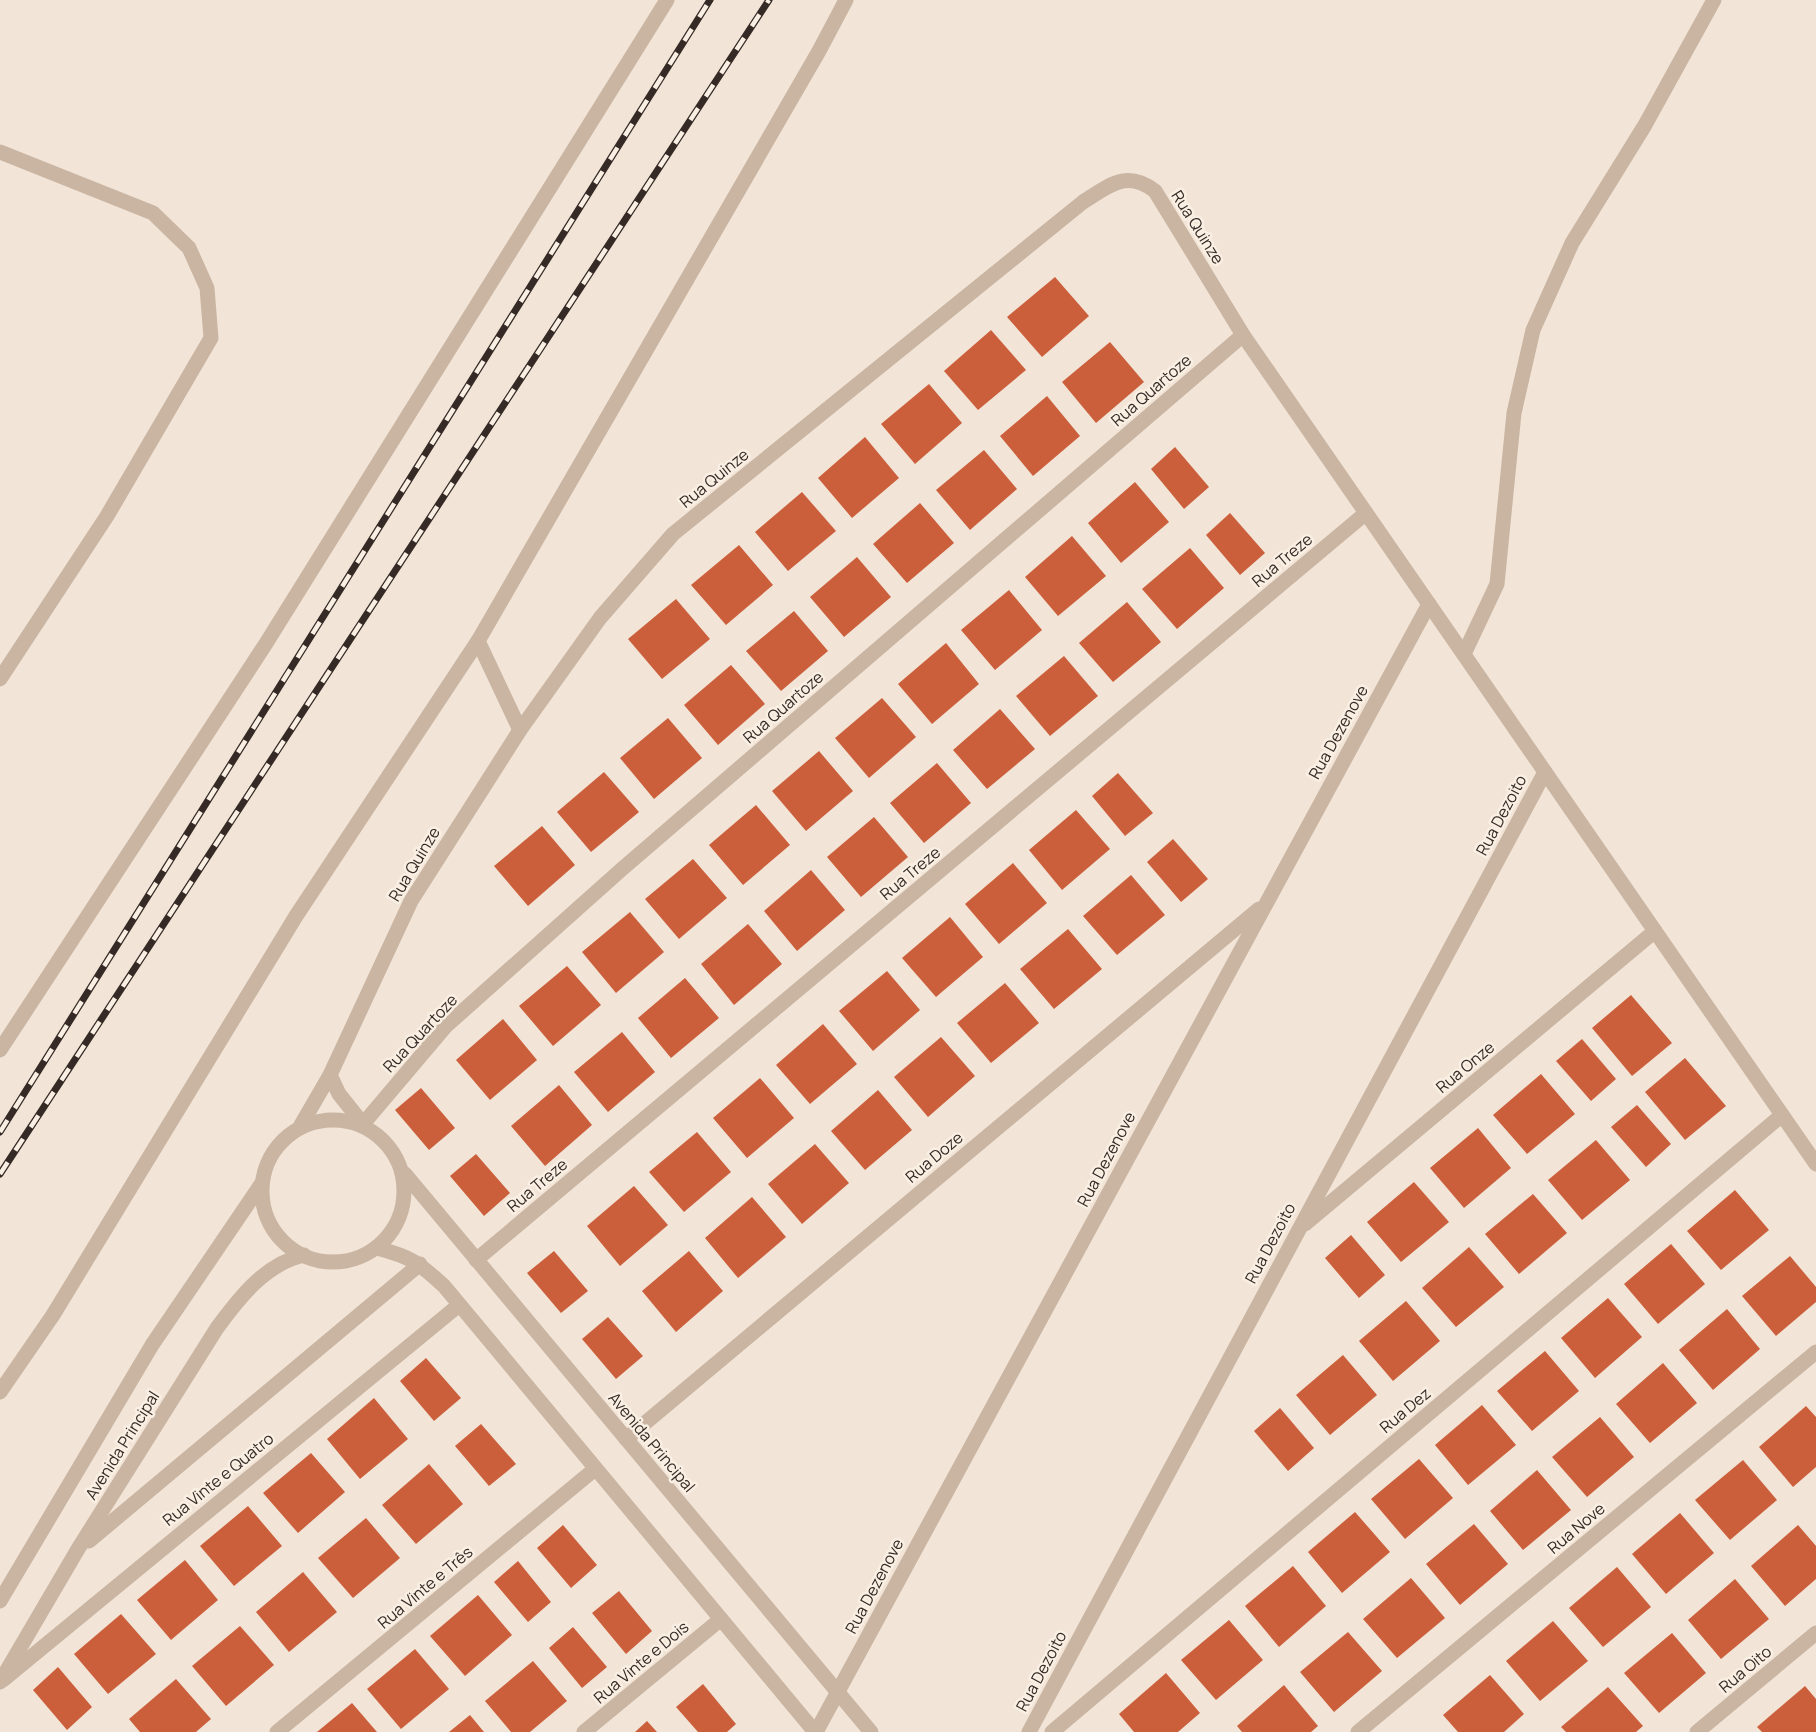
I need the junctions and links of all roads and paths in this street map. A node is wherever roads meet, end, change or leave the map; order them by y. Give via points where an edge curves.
1 (667, 0) edge
2 (846, 0) edge
3 (1714, 0) edge
4 (1, 156) edge
5 (1243, 335) junction
6 (1366, 513) junction
7 (1429, 604) junction
8 (478, 641) junction
9 (1464, 654) junction
10 (0, 679) edge
11 (520, 730) junction
12 (1545, 772) junction
13 (1266, 903) junction
14 (1655, 931) junction
15 (0, 1050) edge
16 (330, 1075) junction
17 (1782, 1114) junction
18 (363, 1124) junction
19 (301, 1125) junction
20 (1816, 1164) edge
21 (405, 1174) junction
22 (262, 1183) junction
23 (1297, 1230) junction
24 (377, 1248) junction
25 (304, 1255) junction
26 (476, 1260) junction
27 (420, 1264) junction
28 (459, 1305) junction
29 (1816, 1352) edge
30 (0, 1392) edge
31 (626, 1438) junction
32 (595, 1469) junction
33 (78, 1549) junction
34 (0, 1601) edge
35 (721, 1619) junction
36 (1816, 1633) edge
37 (0, 1682) edge
38 (838, 1692) junction
39 (277, 1732) edge
40 (584, 1732) edge
41 (816, 1732) edge
42 (871, 1732) edge
43 (1029, 1732) edge
44 (1052, 1732) edge
45 (1358, 1732) edge
46 (1697, 1732) edge

1 - 15 street via 265,645
2 - 8 street
3 - 9 street via 1645,125 1572,243 1533,330 1514,413 1497,584
4 - 10 street via 153,213 189,248 207,288 211,338 107,516
5 - 6 street, Rua Quinze
5 - 11 street, Rua Quinze via 1155,191 1135,179 1112,185 1083,202 673,534 600,618
5 - 18 street, Rua Quartoze via 631,861 446,1026
6 - 7 street, Rua Quinze
6 - 26 street, Rua Treze
7 - 9 street, Rua Quinze
7 - 13 street, Rua Dezenove
8 - 11 street
8 - 30 street via 296,916 53,1315
9 - 12 street, Rua Quinze
11 - 16 street, Rua Quinze via 411,901
12 - 14 street, Rua Quinze
12 - 23 street, Rua Dezoito
13 - 31 street, Rua Doze
13 - 38 street, Rua Dezenove
14 - 17 street, Rua Quinze
14 - 23 street, Rua Onze
16 - 18 street via 339,1094
16 - 19 street, Rua Quinze
17 - 20 street, Rua Quinze
17 - 44 street, Rua Dez
18 - 19 street, Avenida Principal via 340,1118
18 - 21 street, Avenida Principal
19 - 22 street, Avenida Principal via 278,1143 267,1162
21 - 24 street, Avenida Principal via 402,1216
21 - 26 street, Avenida Principal
22 - 25 street, Avenida Principal via 267,1217 287,1245
22 - 34 street, Avenida Principal via 152,1345
23 - 43 street, Rua Dezoito
24 - 25 street, Avenida Principal via 341,1262
24 - 27 street
25 - 33 street, Avenida Principal via 287,1259 238,1300 193,1364
26 - 31 street, Avenida Principal
27 - 28 street
27 - 33 street
28 - 32 street
28 - 37 street, Rua Vinte e Quatro
29 - 45 street, Rua Nove
31 - 38 street, Avenida Principal
32 - 35 street
32 - 39 street, Rua Vinte e Três
33 - 37 street, Avenida Principal
35 - 40 street, Rua Vinte e Dois
35 - 41 street
36 - 46 street, Rua Oito
38 - 41 street, Rua Dezenove
38 - 42 street, Avenida Principal

